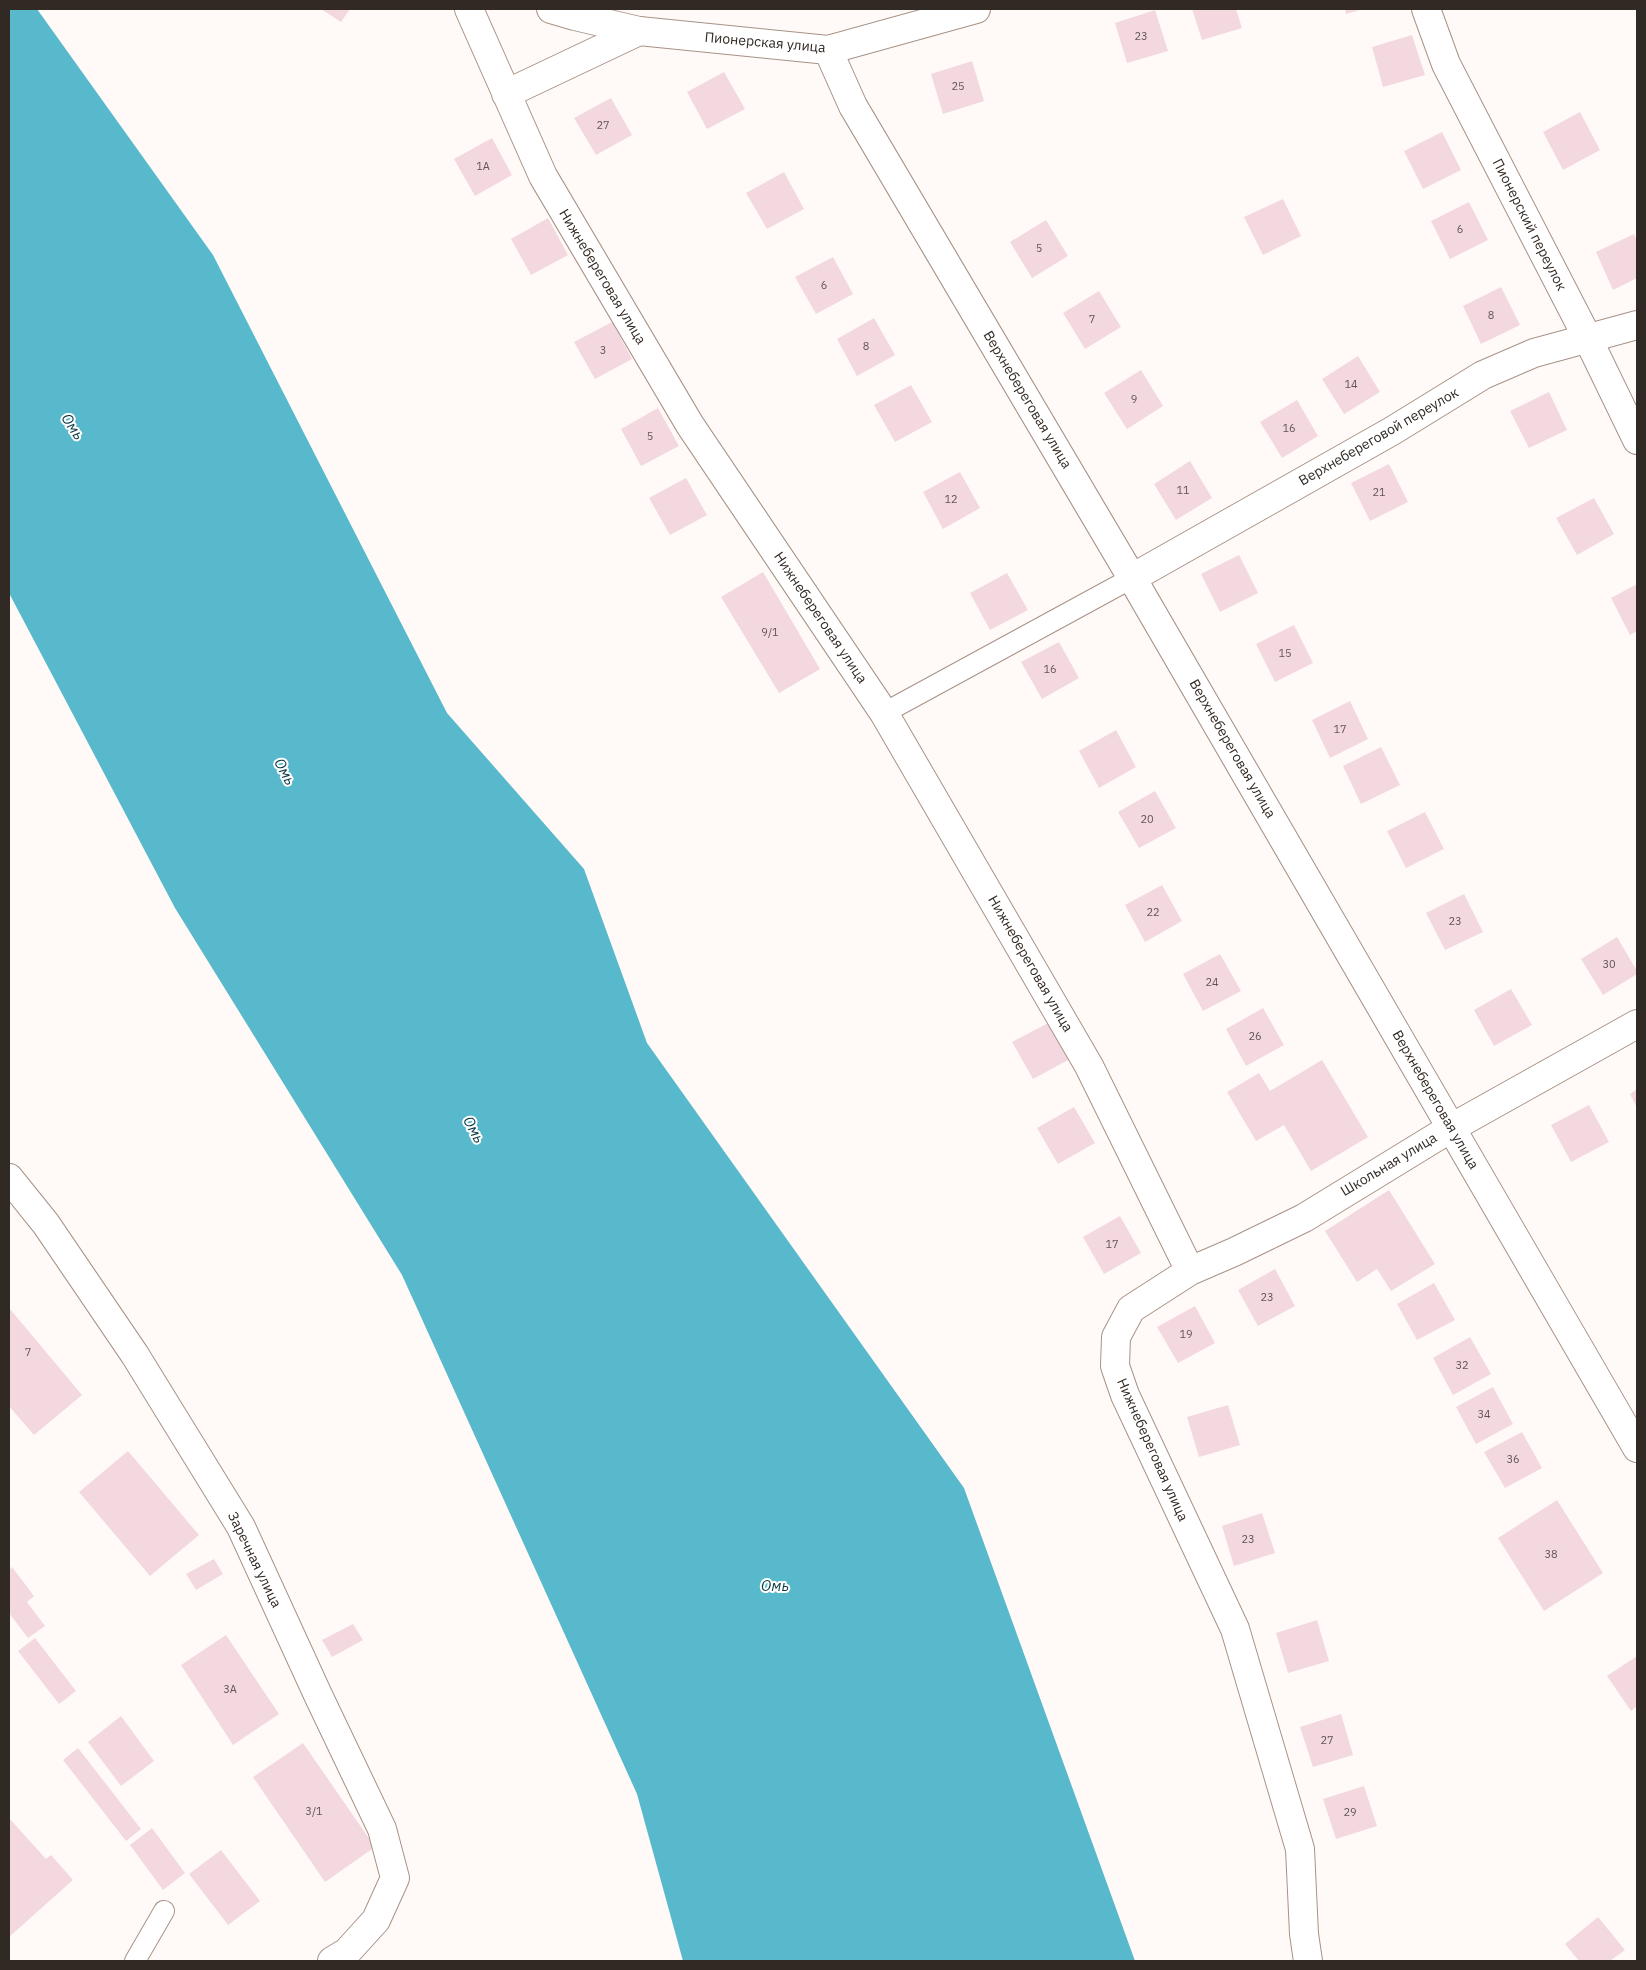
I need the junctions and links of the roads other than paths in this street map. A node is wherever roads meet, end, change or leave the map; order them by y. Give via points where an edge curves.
1 (469, 9) edge
2 (551, 9) edge
3 (976, 9) edge
4 (1426, 9) edge
5 (639, 31) junction
6 (828, 50) junction
7 (506, 94) junction
8 (1637, 325) edge
9 (1588, 340) junction
10 (1637, 440) edge
11 (1132, 578) junction
12 (884, 713) junction
13 (1637, 1024) edge
14 (1451, 1128) junction
15 (9, 1178) edge
16 (1190, 1271) junction
17 (1637, 1448) edge
18 (164, 1911) dead end
19 (135, 1961) edge
20 (332, 1961) edge
21 (1308, 1961) edge

1 - 7 street, Нижнебереговая улица
2 - 5 street, Пионерская улица
3 - 6 street, Пионерская улица
4 - 9 street, Пионерский переулок via 1446,64
5 - 6 street, Пионерская улица
5 - 7 street
6 - 11 street, Верхнебереговая улица via 853,106
7 - 12 street, Нижнебереговая улица via 542,176 690,425
8 - 9 street, Верхнебереговой переулок
9 - 10 street, Пионерский переулок
9 - 11 street, Верхнебереговой переулок via 1534,353 1483,375 1392,432
11 - 12 lane
11 - 14 street, Верхнебереговая улица
12 - 16 street, Нижнебереговая улица via 1089,1066
13 - 14 street, Школьная улица
14 - 16 street, Школьная улица via 1304,1218
14 - 17 street, Верхнебереговая улица
15 - 20 street, Заречная улица via 46,1224 135,1356 241,1527 382,1829 395,1878 376,1920 347,1952
16 - 21 street, Нижнебереговая улица via 1131,1309 1116,1337 1115,1366 1125,1395 1235,1629 1300,1849
18 - 19 lane

